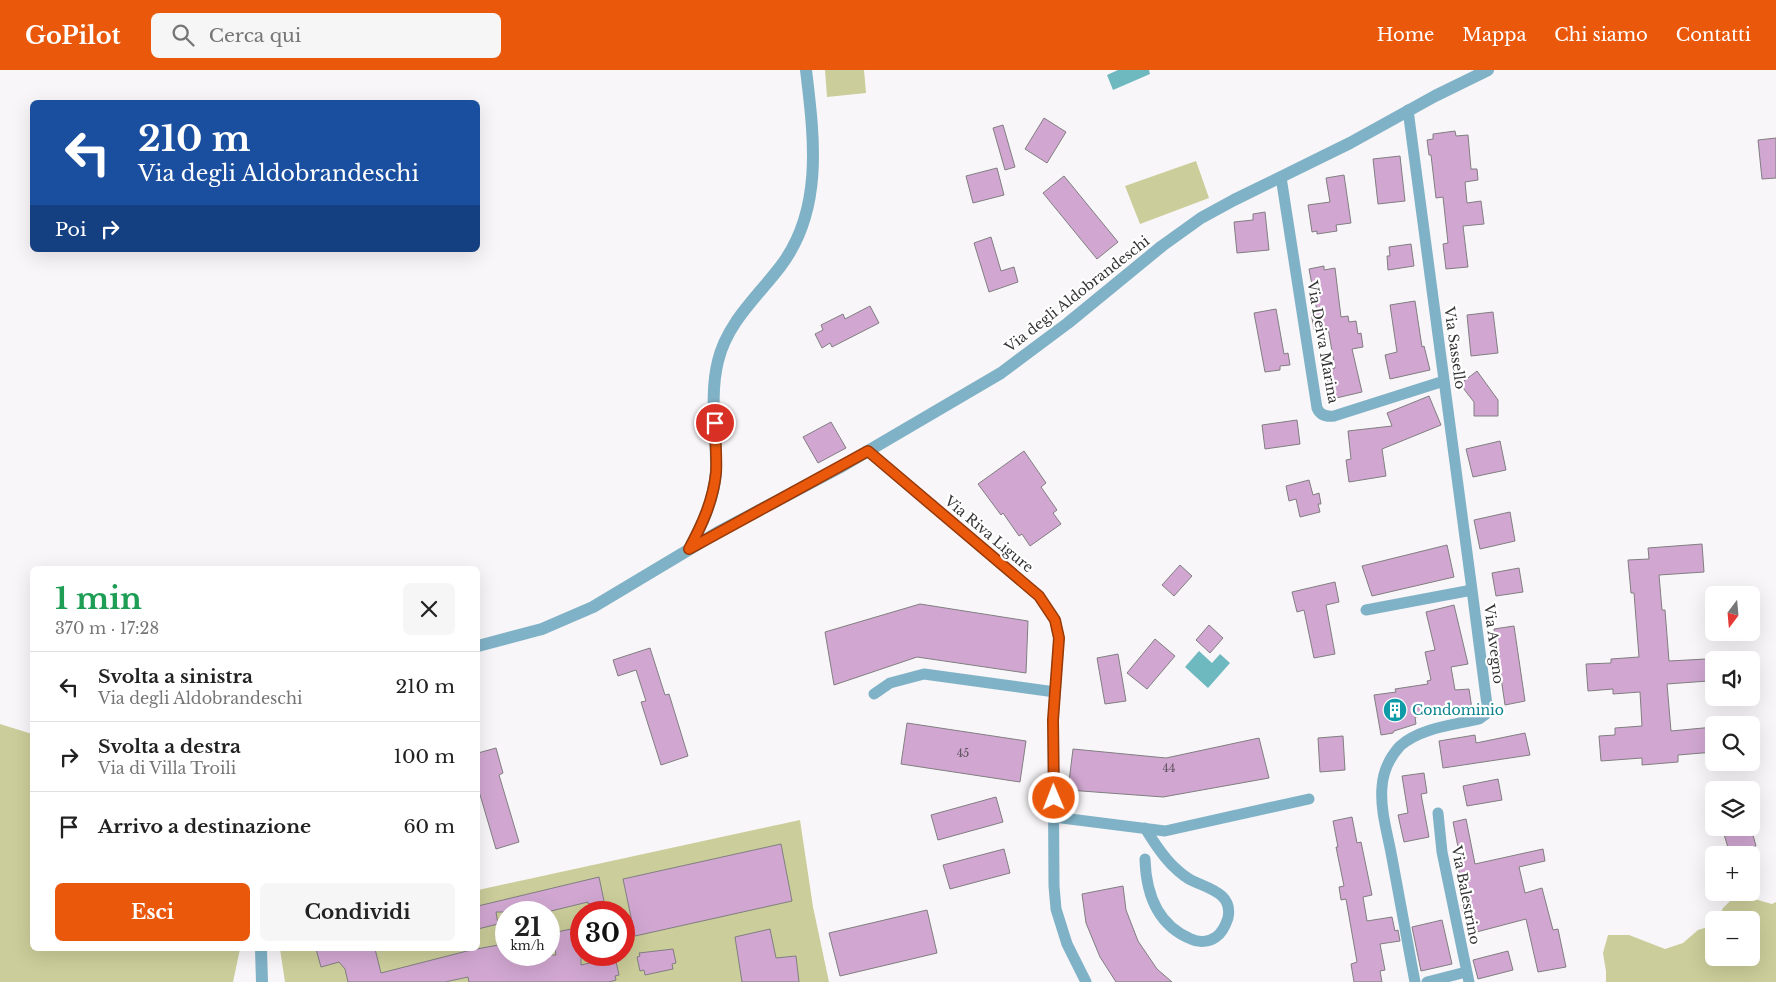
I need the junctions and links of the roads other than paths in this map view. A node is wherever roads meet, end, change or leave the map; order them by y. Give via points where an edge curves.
1 (806, 70) edge
2 (1488, 70) edge
3 (1408, 110) junction
4 (1281, 177) junction
5 (1444, 381) junction
6 (868, 451) junction
7 (689, 549) junction
8 (1472, 590) junction
9 (1366, 610) dead end
10 (480, 645) edge
11 (1056, 692) junction
12 (874, 694) dead end
13 (1309, 799) dead end
14 (1438, 813) dead end
15 (1054, 817) junction
16 (1145, 828) junction
17 (1145, 859) dead end
18 (261, 951) edge
19 (1468, 977) edge
20 (262, 982) edge
21 (1086, 982) edge
22 (1415, 982) edge
23 (1427, 982) edge

1 - 7 street via 813,143 809,208 804,226 790,252 733,326 720,353 714,389 714,487 706,516
2 - 3 street, Via degli Aldobrandeschi
3 - 4 street, Via degli Aldobrandeschi
3 - 5 street, Via Sassello
4 - 5 street, Via Deiva Marina via 1319,412 1334,416
4 - 6 street, Via degli Aldobrandeschi via 1201,218 1001,373
5 - 8 street, Via Sassello
6 - 7 street, Via degli Aldobrandeschi
6 - 11 street, Via Riva Ligure via 1046,604 1055,620 1059,638
7 - 10 street, Via degli Aldobrandeschi via 585,611 542,628
8 - 9 street, Via Avegno
8 - 22 street, Via Avegno via 1486,714 1410,739 1391,759 1382,786 1384,816
11 - 12 street via 924,674 890,683
11 - 15 street, Via Riva Ligure via 1053,720
13 - 16 street via 1166,831
14 - 19 street, Via Balestrino via 1442,852
15 - 16 street
15 - 21 street, Via Riva Ligure via 1056,909 1067,944
16 - 17 street via 1172,865 1191,880 1225,898 1229,912 1226,924 1216,937 1204,942 1194,941 1168,925 1157,911 1146,878
18 - 20 street
19 - 23 street

